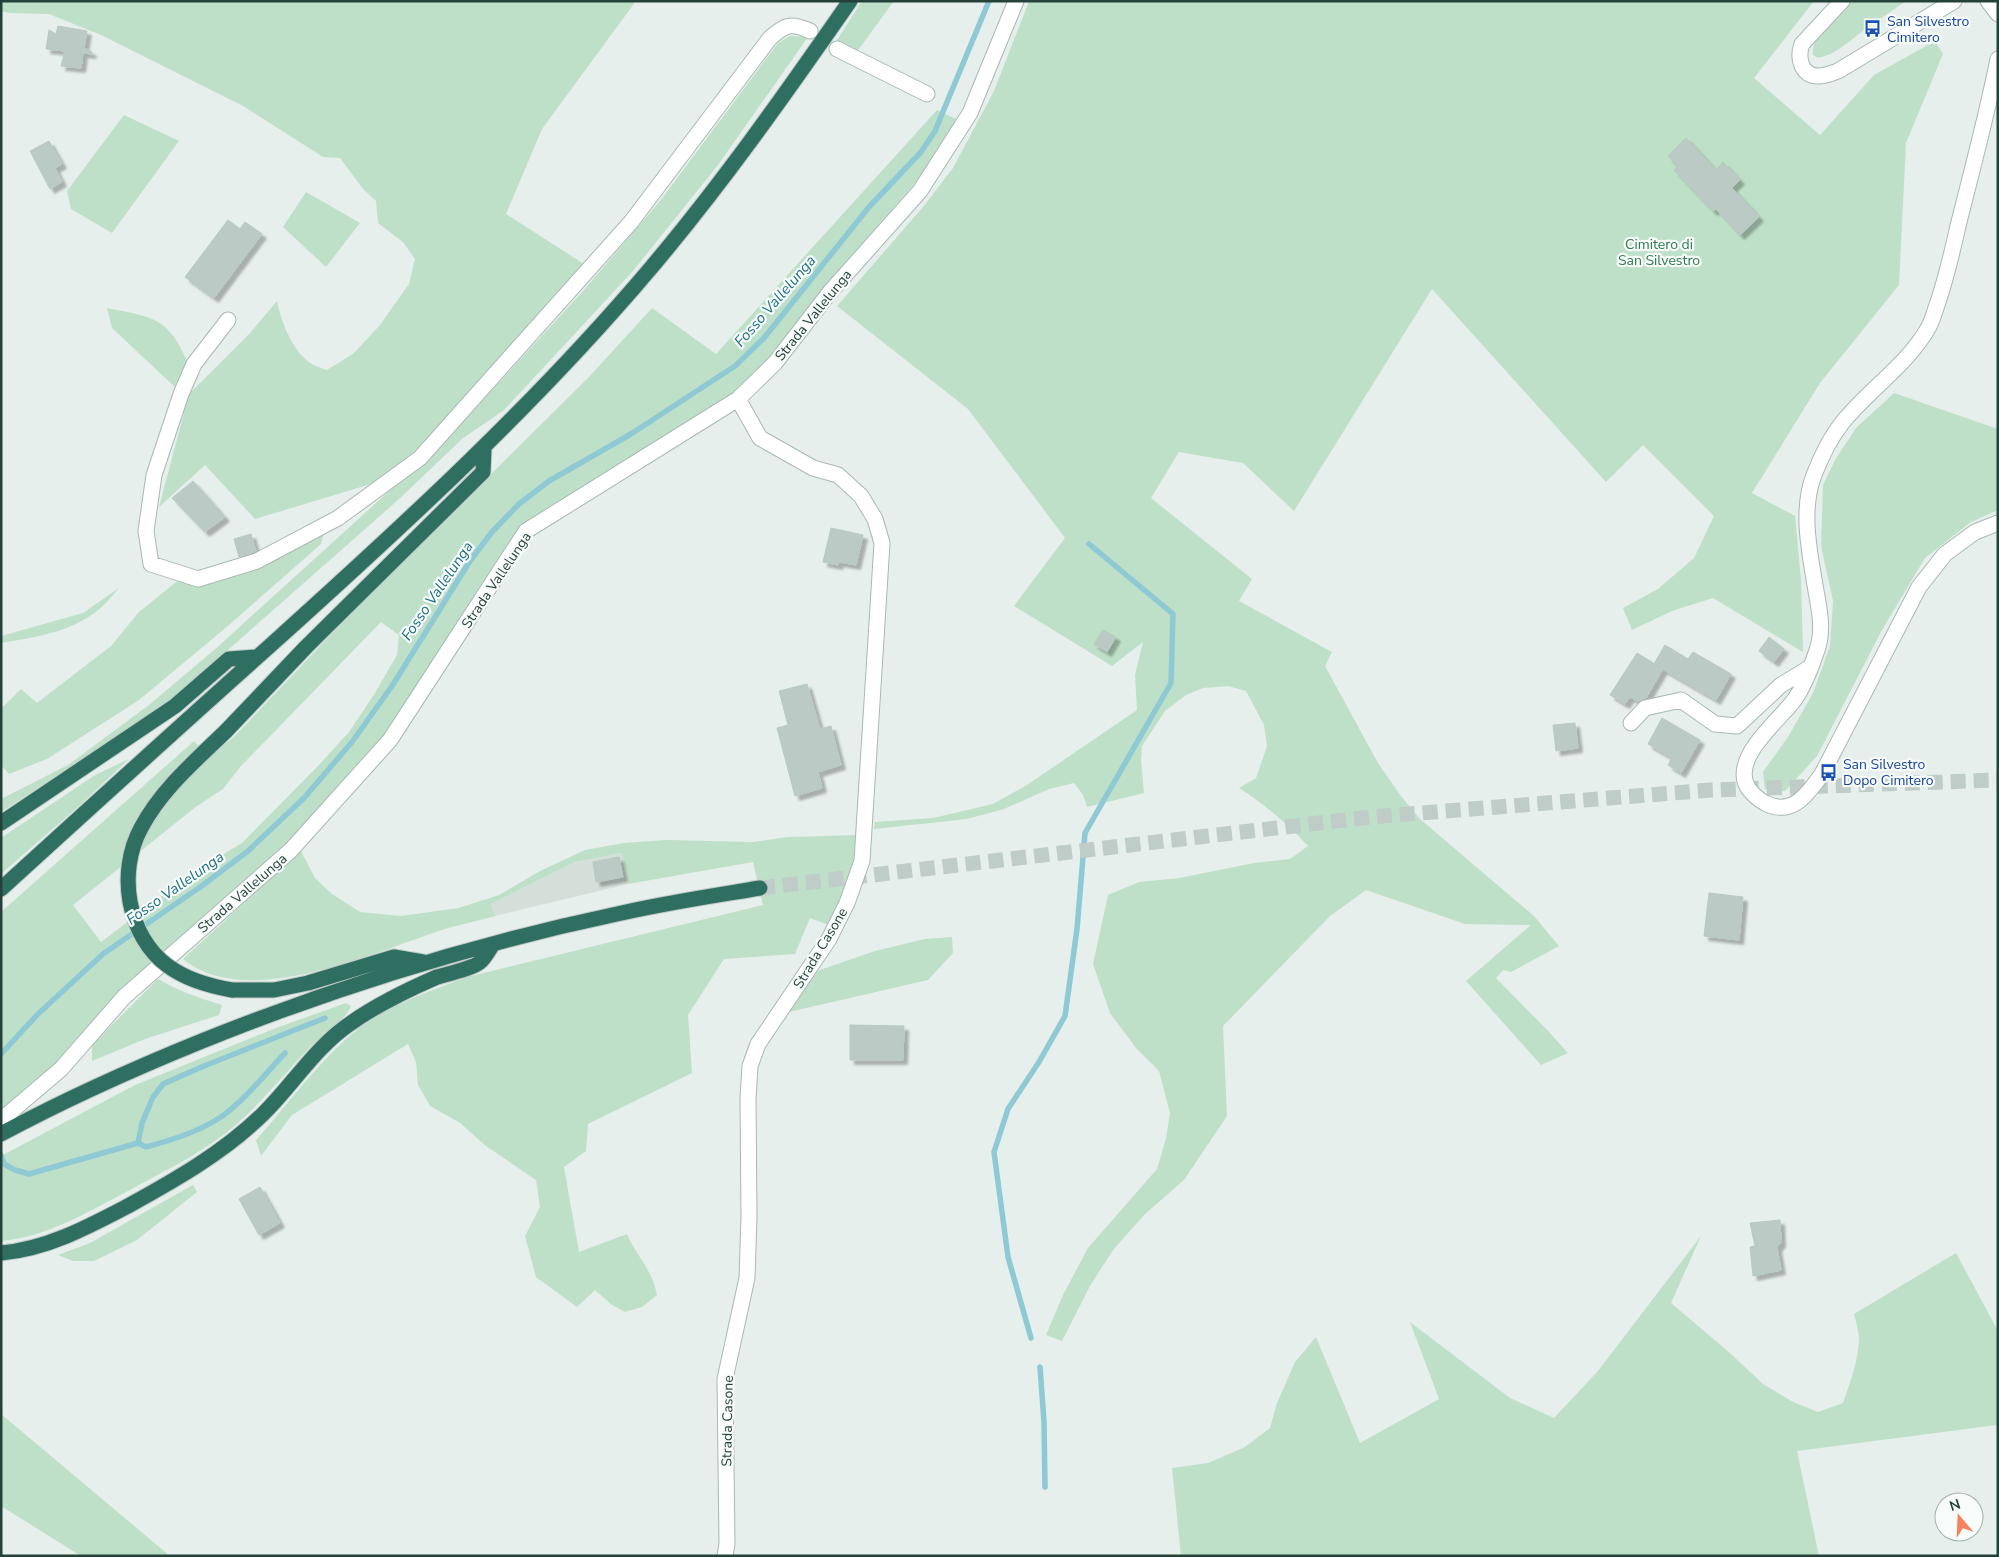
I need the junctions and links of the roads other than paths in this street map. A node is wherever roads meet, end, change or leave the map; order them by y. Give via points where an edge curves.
1 (850, 1) edge
2 (1016, 1) edge
3 (1842, 1) edge
4 (1954, 1) edge
5 (1988, 1) edge
6 (1998, 14) edge
7 (810, 31) dead end
8 (837, 49) dead end
9 (1998, 59) edge
10 (927, 94) dead end
11 (228, 320) dead end
12 (738, 399) junction
13 (484, 448) junction
14 (1998, 523) edge
15 (256, 657) junction
16 (1809, 668) junction
17 (1631, 723) dead end
18 (1, 823) edge
19 (760, 888) tunnel mouth
20 (1, 890) edge
21 (493, 944) junction
22 (426, 963) junction
23 (1, 1120) edge
24 (1, 1134) edge
25 (1, 1253) edge
26 (725, 1556) edge

1 - 13 highway via 774,110 650,269
2 - 12 street, Strada Vallelunga via 970,113 920,191 830,292 775,363
3 - 4 street via 1802,44 1799,60 1813,75 1838,71
5 - 6 street
7 - 11 street via 792,25 783,27 770,38 631,222 420,458 338,518 295,542 257,561 198,579 151,564 146,531 154,475 181,394 194,364
8 - 10 street
9 - 16 street via 1947,276 1929,327 1919,344 1841,423 1813,476 1808,542 1820,616 1820,636
12 - 23 street, Strada Vallelunga via 526,531 390,740 291,850 124,997 61,1069
12 - 26 street, Strada Casone via 760,438 813,468 838,475 861,496 875,519 882,543 862,861 847,903 829,939 758,1044 750,1066 747,1278 725,1379
13 - 15 highway
13 - 22 highway, bridge via 483,472 170,786 140,830 128,882 137,925 158,957 190,979 211,986 232,990 274,990 394,957
14 - 16 street via 1975,532 1946,554 1919,586 1819,777 1804,797 1788,808 1772,806 1750,792 1744,781 1744,766 1749,754 1797,697
15 - 18 highway via 229,659 175,706
15 - 20 highway
16 - 17 street via 1781,685 1737,726 1715,724 1681,700 1645,708
19 - 21 highway via 618,913
21 - 22 highway
21 - 25 highway via 479,963 414,987 372,1008 348,1025 308,1063 263,1114 228,1145 150,1194 82,1229 39,1246
22 - 24 highway via 261,1018 128,1072

